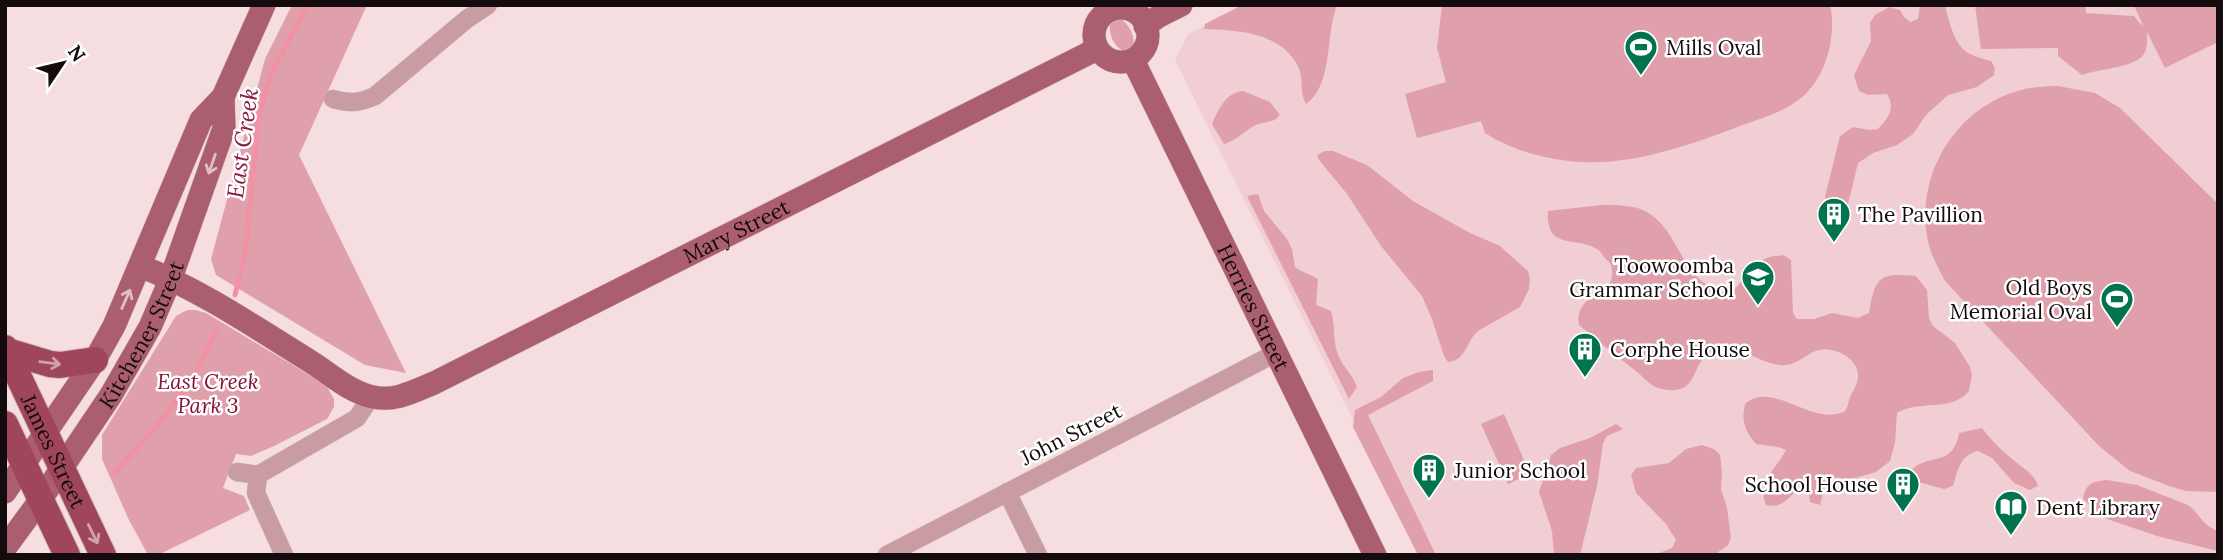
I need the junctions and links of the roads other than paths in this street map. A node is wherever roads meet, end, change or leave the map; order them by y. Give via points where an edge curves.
1 (264, 5) edge
2 (488, 5) edge
3 (1181, 5) edge
4 (1108, 8) edge
5 (1145, 26) junction
6 (1097, 49) junction
7 (1133, 60) junction
8 (223, 97) junction
9 (333, 99) dead end
10 (140, 266) junction
11 (171, 278) junction
12 (6, 349) edge
13 (1276, 353) junction
14 (95, 360) junction
15 (371, 397) junction
16 (5, 424) edge
17 (46, 433) junction
18 (24, 465) junction
19 (62, 468) junction
20 (237, 472) dead end
21 (258, 475) junction
22 (5, 492) edge
23 (1007, 492) junction
24 (41, 499) junction
25 (5, 548) edge
26 (67, 555) edge
27 (103, 555) edge
28 (284, 555) edge
29 (887, 555) edge
30 (1038, 555) edge
31 (1375, 555) edge

1 - 8 main road, Kitchener Street
2 - 9 street via 375,96 349,104
3 - 5 main road
4 - 5 main road via 1131,10
4 - 6 main road via 1096,24
5 - 7 main road via 1147,42
6 - 7 main road via 1109,60
6 - 15 main road, Mary Street via 434,383 404,396
7 - 13 main road, Herries Street
8 - 10 main road, Kitchener Street via 201,120
8 -> 11 main road, Kitchener Street via 224,128
10 - 11 main road, Mary Street
14 -> 10 main road, Kitchener Street
11 - 15 main road, Mary Street
11 - 19 main road, Kitchener Street via 139,348
12 -> 14 highway via 50,364
12 - 17 highway, James Street
13 - 23 street, John Street
13 - 31 main road, Herries Street
14 - 17 main road, Kitchener Street
15 - 21 street via 357,418
16 - 18 highway, James Street
17 - 18 main road, Kitchener Street
17 - 19 highway, James Street
18 - 22 main road, Kitchener Street
18 - 24 highway, James Street
19 - 24 main road, Kitchener Street
19 -> 27 highway, James Street
20 - 21 street
21 - 28 street via 256,493
23 - 29 street, John Street
23 - 30 street
24 - 25 main road, Kitchener Street
24 - 26 highway, James Street

